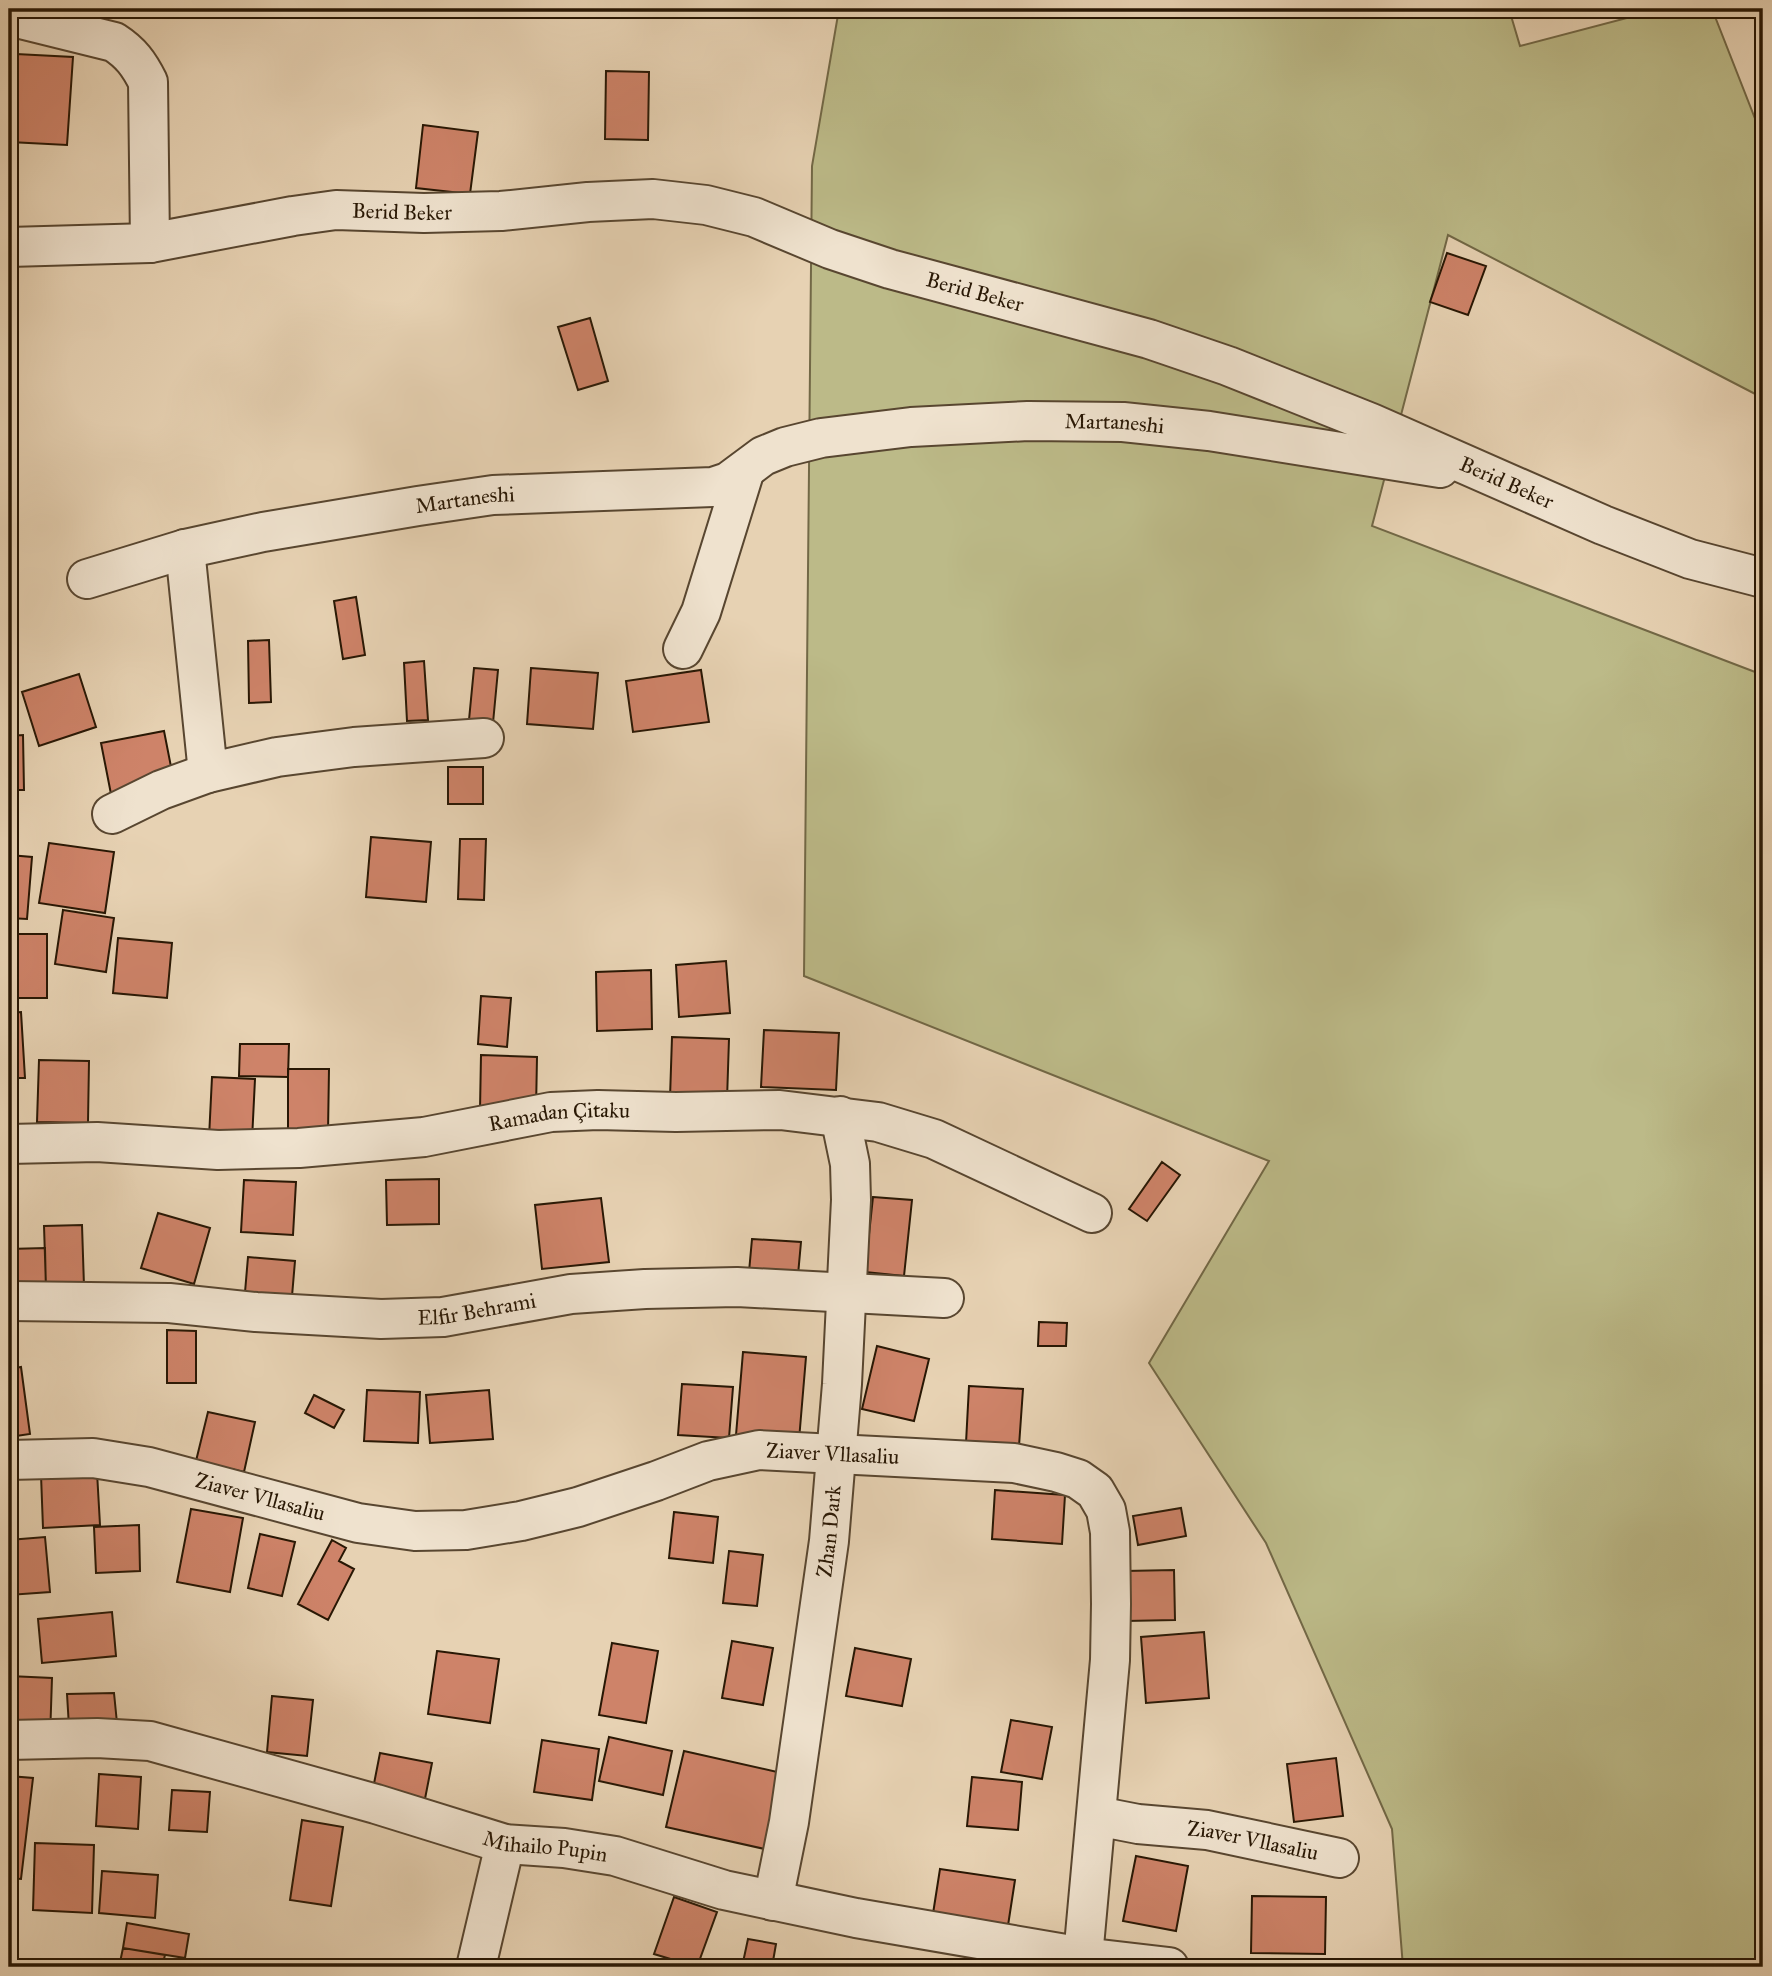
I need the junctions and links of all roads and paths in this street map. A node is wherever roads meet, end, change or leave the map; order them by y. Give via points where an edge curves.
1 (9, 16) edge
2 (150, 243) junction
3 (9, 247) edge
4 (744, 473) junction
5 (1490, 476) junction
6 (185, 550) junction
7 (1763, 578) edge
8 (87, 579) dead end
9 (683, 649) dead end
10 (484, 738) dead end
11 (208, 773) junction
12 (112, 814) dead end
13 (840, 1116) junction
14 (9, 1144) edge
15 (1092, 1213) dead end
16 (845, 1293) junction
17 (944, 1298) dead end
18 (9, 1301) edge
19 (836, 1454) junction
20 (9, 1460) edge
21 (9, 1740) edge
22 (1097, 1816) junction
23 (505, 1843) junction
24 (1339, 1858) dead end
25 (773, 1901) junction
26 (1083, 1957) junction
27 (476, 1967) edge
28 (1169, 1967) edge

1 - 2 street via 114,42 140,65 148,82
2 - 3 street, Berid Beker
2 - 5 street, Berid Beker via 337,210 501,211 653,199 706,205 754,217 890,269 1228,366
4 - 5 street, Martaneshi via 764,456 821,438 911,427 1028,421 1123,422 1209,431
4 - 6 street, Martaneshi via 713,487 493,495
4 - 9 street via 701,612
5 - 7 street, Berid Beker via 1690,559
6 - 8 street, Martaneshi
6 - 11 street
10 - 11 street via 354,747 277,757
11 - 12 street
13 - 14 street, Ramadan Çitaku via 780,1110 598,1110 551,1112 424,1137 299,1148
13 - 15 street, Ramadan Çitaku via 934,1139
13 - 16 street, Zhan Dark via 850,1188
16 - 17 street, Elfir Behrami
16 - 18 street, Elfir Behrami via 737,1287 645,1289 571,1294 443,1317 381,1319 169,1303
16 - 19 street, Zhan Dark
19 - 20 street, Ziaver Vllasaliu via 759,1450 708,1461 578,1507 521,1521 466,1530 415,1531 358,1523 149,1467 93,1458
19 - 22 street, Ziaver Vllasaliu via 1014,1463 1078,1479 1096,1491 1110,1532 1111,1604
19 - 25 street, Zhan Dark via 817,1632
21 - 23 street, Mihailo Pupin via 150,1741
22 - 24 street, Ziaver Vllasaliu via 1207,1830
22 - 26 street
23 - 25 street, Mihailo Pupin via 615,1856
23 - 27 street
25 - 26 street, Mihailo Pupin
26 - 28 street, Mihailo Pupin

